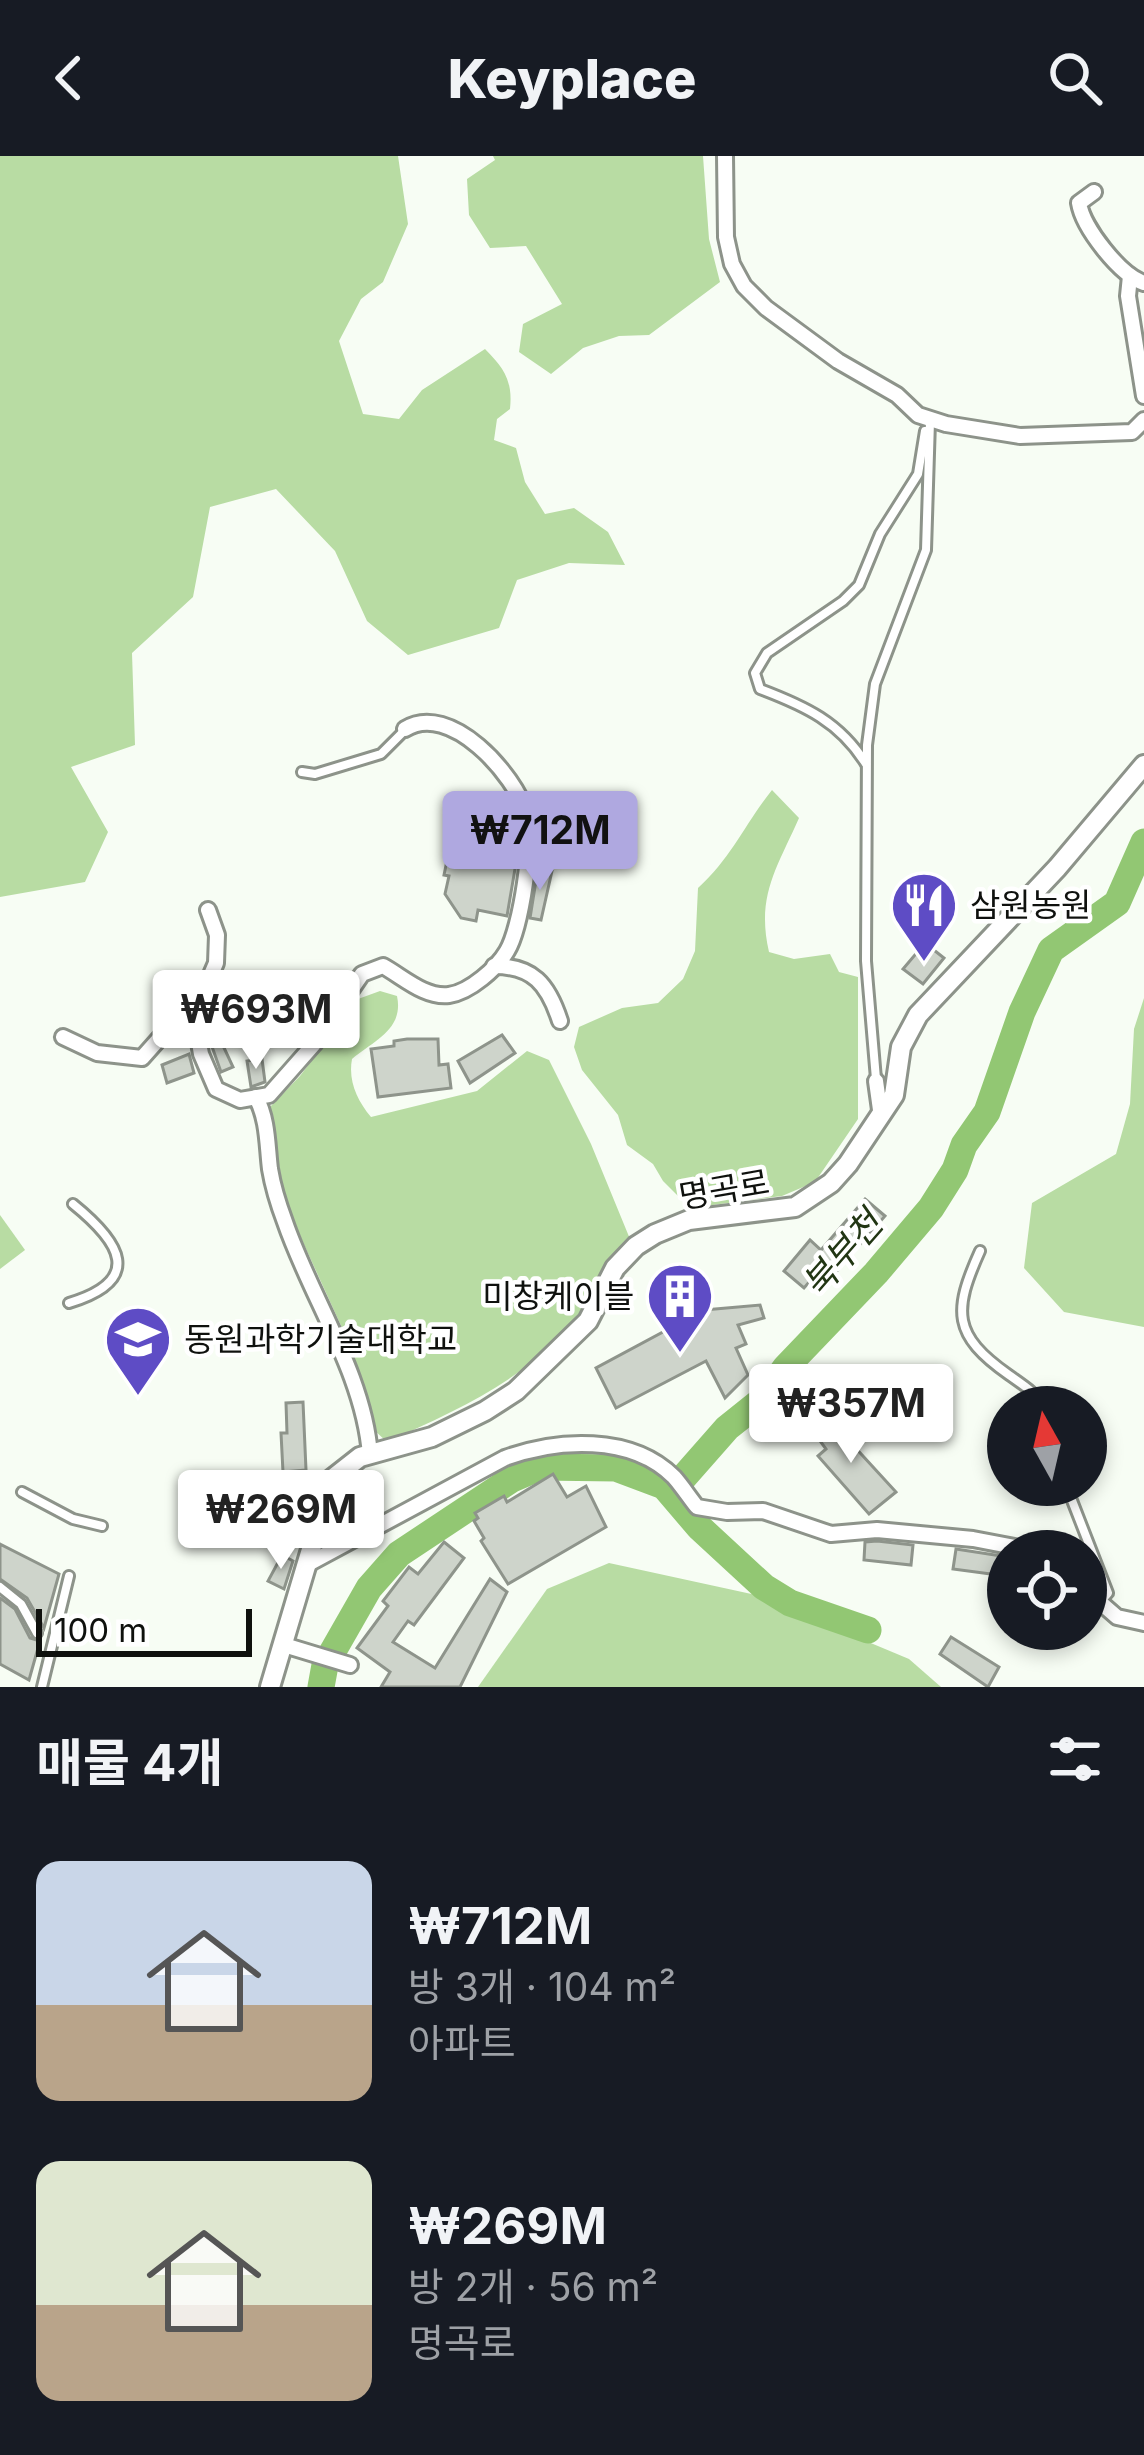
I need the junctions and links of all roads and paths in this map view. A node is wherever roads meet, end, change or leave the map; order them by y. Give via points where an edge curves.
1 (725, 156) edge
2 (1094, 192) dead end
3 (1137, 280) edge
4 (1144, 397) edge
5 (928, 418) junction
6 (1144, 420) edge
7 (406, 729) joint
8 (1144, 765) edge
9 (867, 766) junction
10 (302, 772) dead end
11 (208, 910) dead end
12 (494, 966) junction
13 (560, 1021) dead end
14 (197, 1029) junction
15 (63, 1037) dead end
16 (876, 1081) joint
17 (256, 1097) junction
18 (880, 1117) junction
19 (73, 1204) dead end
20 (980, 1251) dead end
21 (70, 1303) dead end
22 (1025, 1386) edge
23 (370, 1455) junction
24 (22, 1492) dead end
25 (102, 1526) dead end
26 (987, 1541) edge
27 (308, 1564) junction
28 (69, 1576) dead end
29 (0, 1587) edge
30 (1107, 1608) edge
31 (1144, 1623) edge
32 (37, 1633) dead end
33 (284, 1646) junction
34 (350, 1665) dead end
35 (42, 1687) edge
36 (269, 1687) edge

1 - 5 street via 726,237 745,286 792,328
2 - 3 street via 1079,203 1087,229
3 - 4 street via 1128,296
5 - 6 street via 983,432 1067,437 1132,432
5 - 9 lane via 926,550 875,684
5 - 9 lane via 918,474 860,584 767,653 755,673 760,689 833,723
7 - 10 lane via 381,754
7 - 12 street via 433,720 452,727 498,767 527,815 531,852 520,904 509,948
8 - 18 main road, 명곡로 via 918,1015
9 - 16 lane via 866,961
11 - 14 street via 218,935 216,963 194,1014
12 - 13 street via 521,966 539,981
12 - 17 street via 451,995 423,991 382,966 362,974 290,1073
14 - 15 street via 166,1031 142,1058 97,1053
14 - 17 street via 217,1089 240,1100
16 - 18 street
17 - 23 street via 285,1223 333,1328
18 - 23 main road, 명곡로 via 820,1192 796,1207 689,1220 655,1234 615,1268 588,1321 516,1390 432,1437
19 - 21 lane via 103,1228 117,1270 111,1285
20 - 22 lane via 961,1325
23 - 27 main road, 명곡로 via 332,1479
24 - 25 lane
26 - 27 street via 878,1530 831,1534 763,1511 697,1507 673,1476 638,1453 539,1445
27 - 33 main road, 명곡로
28 - 35 lane
29 - 32 lane
30 - 31 street
33 - 34 street
33 - 36 main road, 명곡로

